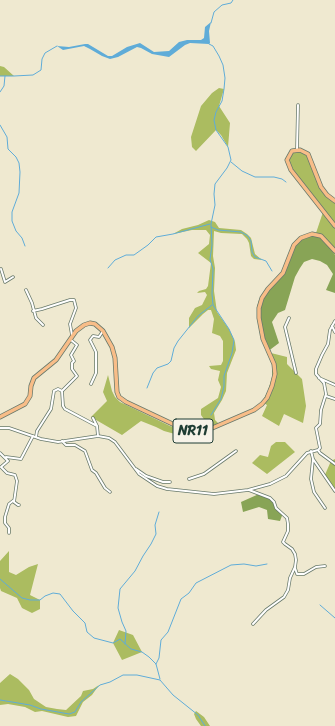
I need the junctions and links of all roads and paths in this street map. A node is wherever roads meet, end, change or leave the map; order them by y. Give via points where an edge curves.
1 (298, 105) dead end
2 (297, 150) junction
3 (335, 201) edge
4 (335, 226) edge
5 (335, 251) edge
6 (1, 269) edge
7 (13, 277) dead end
8 (26, 290) dead end
9 (33, 310) junction
10 (289, 318) dead end
11 (335, 321) edge
12 (43, 324) dead end
13 (332, 326) junction
14 (103, 331) junction
15 (335, 332) edge
16 (71, 337) junction
17 (296, 373) dead end
18 (318, 378) junction
19 (90, 384) dead end
20 (335, 385) edge
21 (62, 391) junction
22 (326, 396) junction
23 (335, 399) edge
24 (0, 417) edge
25 (93, 418) dead end
26 (96, 426) junction
27 (0, 428) edge
28 (34, 436) junction
29 (98, 436) junction
30 (62, 441) junction
31 (318, 450) junction
32 (236, 451) dead end
33 (311, 451) junction
34 (0, 453) edge
35 (4, 456) junction
36 (313, 459) junction
37 (335, 464) edge
38 (134, 468) junction
39 (189, 480) dead end
40 (170, 482) dead end
41 (248, 490) junction
42 (335, 491) edge
43 (110, 492) dead end
44 (14, 499) junction
45 (19, 505) dead end
46 (325, 508) dead end
47 (8, 533) dead end
48 (325, 566) dead end
49 (296, 567) junction
50 (253, 624) dead end

1 - 2 street
2 - 3 highway via 303,150 308,154 321,188
2 - 4 highway via 290,154 288,164
5 - 14 highway, NR11 via 324,238 317,235 304,236 296,242 286,269 280,279 266,292 259,308 262,332 275,369 269,395 259,407 210,429 194,431 179,428 120,398 116,389 115,358
6 - 7 street via 6,282
8 - 9 street
9 - 12 street via 36,318
9 - 16 street via 74,300 76,308 70,324
10 - 17 street via 285,327
11 - 13 street
13 - 15 street
13 - 18 street via 328,344 316,369
14 - 16 highway via 95,324 88,323
14 - 19 street via 99,337 93,336 90,340 96,352 96,373
16 - 21 street via 77,345 71,355 74,361 72,369 77,376
16 - 24 highway via 56,360 34,378 30,396 25,404
18 - 20 street
18 - 22 street via 324,383
21 - 26 street via 65,409
21 - 28 street via 54,391 51,409
22 - 23 street
22 - 31 street via 320,424 316,428 320,448
25 - 26 street
26 - 29 street
27 - 28 street via 9,428
28 - 30 street
28 - 35 street via 21,458
29 - 30 street
29 - 38 street via 115,442
30 - 43 street via 66,445 75,445 85,451 92,470 104,488
31 - 33 street
31 - 37 street
32 - 39 street via 204,474
33 - 36 street
33 - 41 street via 304,455 286,476
34 - 35 street
35 - 44 street via 8,461 1,467 14,475 17,481
36 - 42 street
36 - 46 street via 311,479 314,492
38 - 40 street via 146,476
38 - 41 street via 144,478 167,489 214,494
41 - 49 street via 270,498 287,518 288,531 283,542 295,554
44 - 45 street
44 - 47 street via 9,504 5,517
48 - 49 street via 316,567 304,574 297,574
49 - 50 street via 284,597 266,610

